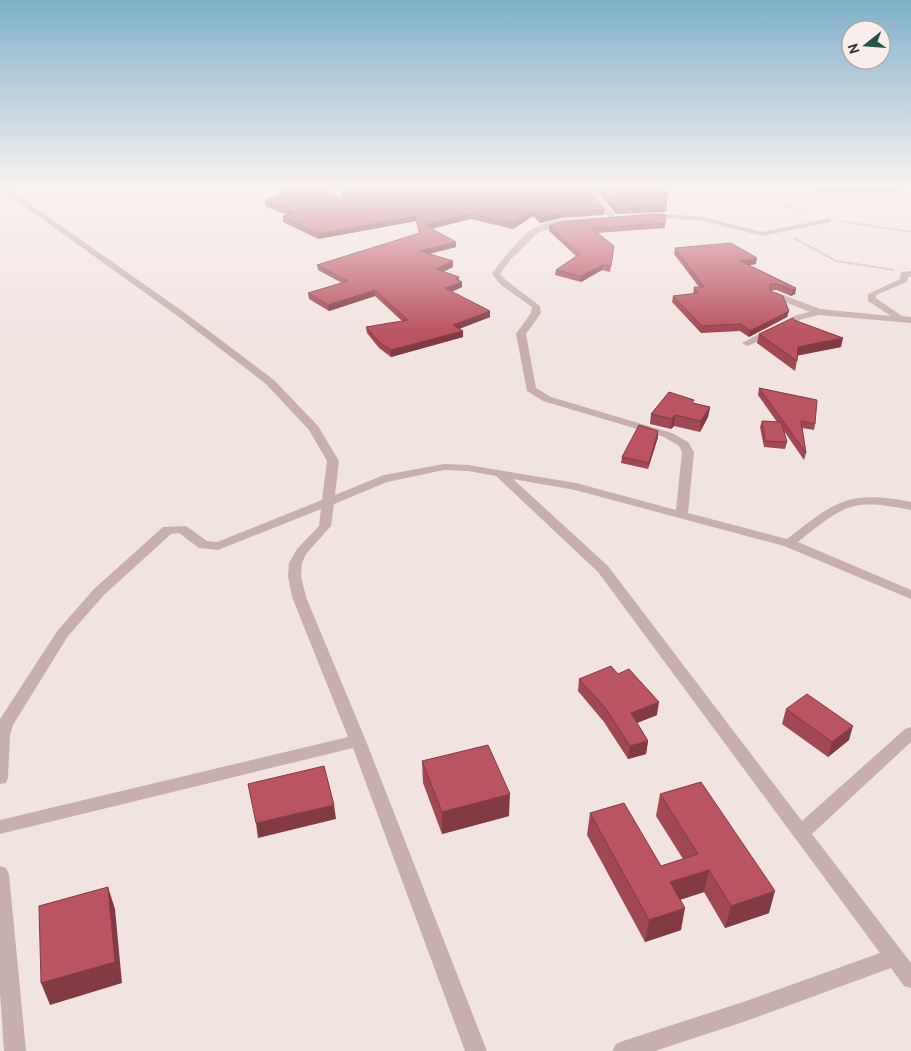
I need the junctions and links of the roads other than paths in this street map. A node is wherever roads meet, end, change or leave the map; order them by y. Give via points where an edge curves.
1 (68, 234) edge
2 (532, 234) edge
3 (911, 274) edge
4 (773, 294) edge
5 (819, 312) junction
6 (907, 320) edge
7 (747, 343) dead end
8 (499, 473) junction
9 (329, 500) junction
10 (911, 506) edge
11 (682, 514) junction
12 (789, 543) junction
13 (911, 595) edge
14 (911, 733) edge
15 (358, 741) junction
16 (0, 778) edge
17 (0, 827) edge
18 (801, 833) junction
19 (0, 874) edge
20 (895, 957) junction
21 (911, 979) edge
22 (15, 1051) edge
23 (476, 1051) edge
24 (623, 1051) edge

1 - 9 street via 270,382 314,428 334,461
2 - 11 street via 496,274 500,281 528,297 536,306 536,313 521,334 531,389 547,399 668,435 684,444 688,452
3 - 6 street via 904,274 904,280 872,294 870,299
4 - 5 street
5 - 6 street
5 - 7 street via 799,317
8 - 9 street via 444,466 384,479
8 - 11 street via 576,487
8 - 18 street via 603,569
9 - 15 street via 325,526 298,556 293,575
9 - 16 street via 218,546 204,546 182,528 167,530 118,572 63,633 5,724
10 - 12 street via 884,501 844,504
11 - 12 street
12 - 13 street
14 - 18 street
15 - 17 street
15 - 23 street
18 - 20 street
19 - 22 street
20 - 21 street
20 - 24 street

